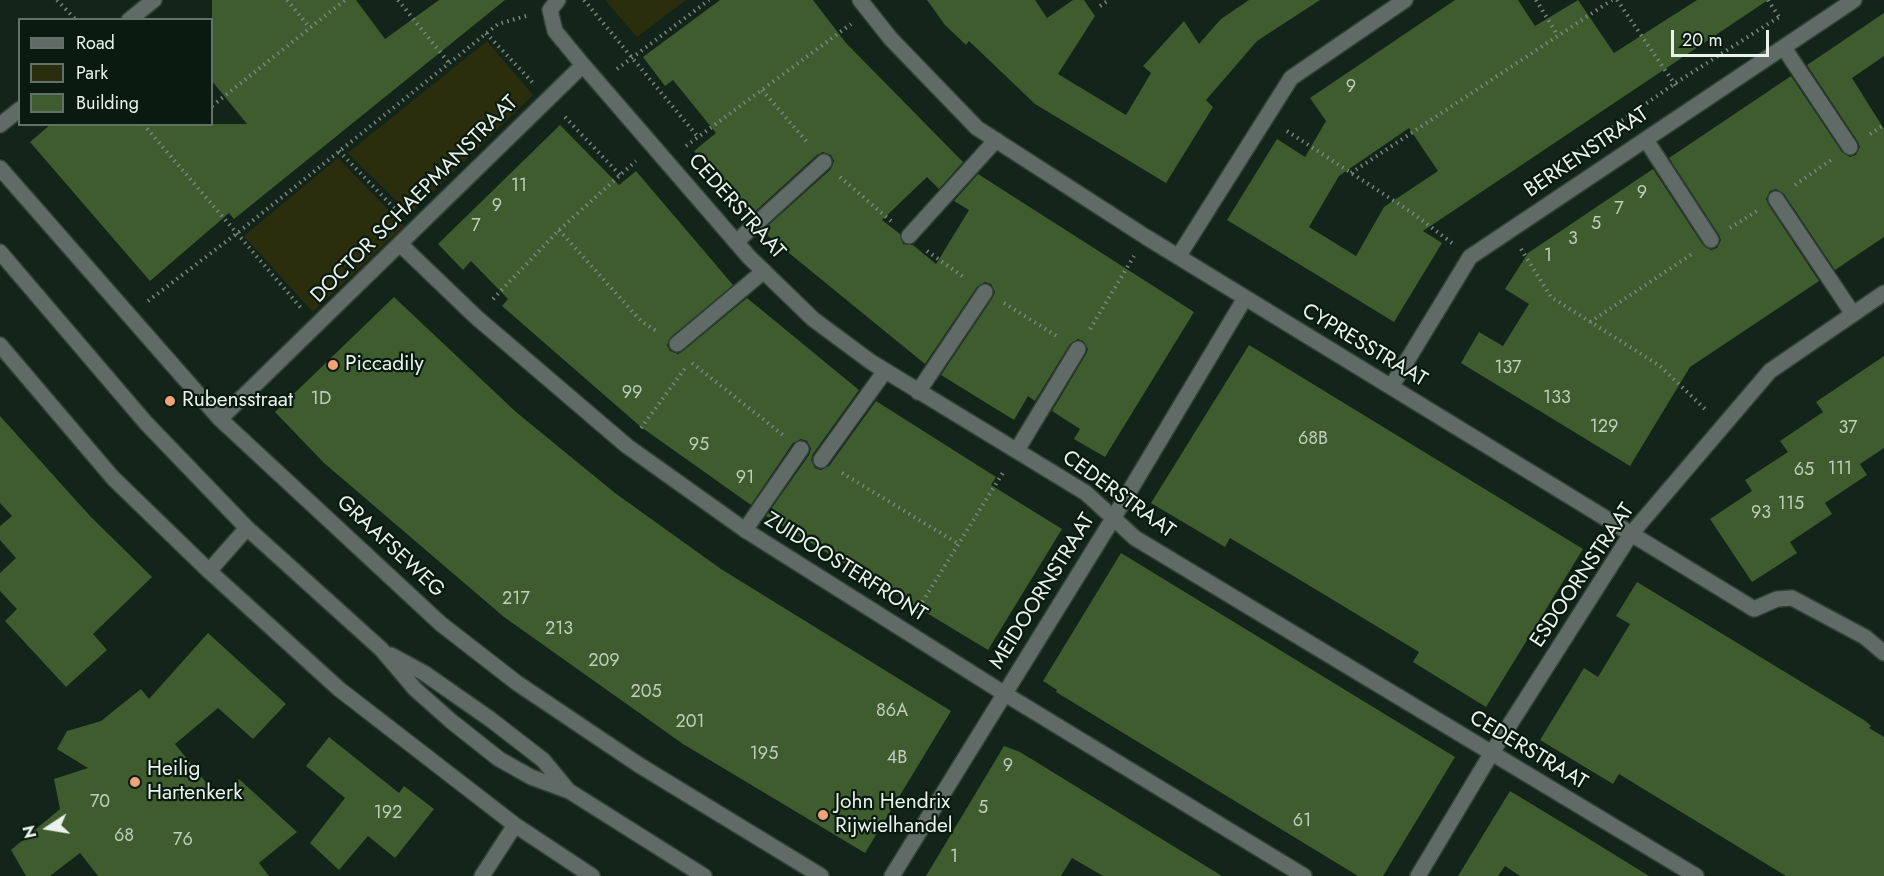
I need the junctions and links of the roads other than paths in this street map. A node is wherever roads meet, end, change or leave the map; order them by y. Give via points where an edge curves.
1 (154, 0) edge
2 (1405, 0) edge
3 (1854, 0) edge
4 (554, 5) edge
5 (864, 5) edge
6 (132, 18) edge
7 (1784, 48) junction
8 (583, 65) junction
9 (18, 111) edge
10 (0, 125) edge
11 (996, 140) junction
12 (1646, 140) junction
13 (1850, 147) road end
14 (824, 162) dead end
15 (0, 168) edge
16 (1776, 199) road end
17 (909, 236) dead end
18 (1711, 240) road end
19 (736, 242) junction
20 (401, 244) junction
21 (0, 252) edge
22 (1178, 257) junction
23 (764, 271) junction
24 (985, 292) dead end
25 (1884, 293) edge
26 (1245, 298) junction
27 (1853, 314) junction
28 (677, 344) road end
29 (0, 345) edge
30 (1078, 349) road end
31 (885, 371) junction
32 (1391, 387) junction
33 (918, 392) junction
34 (220, 419) junction
35 (801, 449) road end
36 (1017, 450) junction
37 (821, 460) road end
38 (1114, 517) junction
39 (247, 528) junction
40 (745, 530) junction
41 (1631, 534) junction
42 (209, 571) junction
43 (381, 649) junction
44 (1884, 653) edge
45 (1005, 694) junction
46 (1491, 754) junction
47 (569, 791) junction
48 (514, 825) junction
49 (482, 876) edge
50 (592, 876) edge
51 (704, 876) edge
52 (821, 876) edge
53 (892, 876) edge
54 (1305, 876) edge
55 (1418, 876) edge
56 (1695, 876) edge

1 - 6 street
2 - 22 street via 1290,78
3 - 7 street, BERKENSTRAAT
4 - 8 street via 555,31
5 - 11 street, CYPRESSTRAAT via 976,128
7 - 12 street, BERKENSTRAAT
7 - 13 street
8 - 19 street, CEDERSTRAAT
8 - 20 street, DOCTOR SCHAEPMANSTRAAT
9 - 10 street
11 - 17 street
11 - 22 street, CYPRESSTRAAT
12 - 18 street
12 - 32 street, BERKENSTRAAT via 1470,257
14 - 19 street
15 - 34 street, GRAAFSEWEG
16 - 27 street
19 - 23 street, CEDERSTRAAT
20 - 34 street, DOCTOR SCHAEPMANSTRAAT
20 - 40 street, ZUIDOOSTERFRONT via 476,317 627,446
21 - 39 street via 146,423
22 - 26 street, CYPRESSTRAAT
23 - 28 street
23 - 31 street, CEDERSTRAAT via 813,319
24 - 33 street
25 - 27 street, ESDOORNSTRAAT
26 - 32 street, CYPRESSTRAAT
26 - 38 street, MEIDOORNSTRAAT
27 - 41 street, ESDOORNSTRAAT via 1770,371
29 - 42 street via 114,478
30 - 36 street
31 - 33 street, CEDERSTRAAT
31 - 37 street
32 - 41 street, CYPRESSTRAAT
33 - 36 street, CEDERSTRAAT
34 - 52 street, GRAAFSEWEG via 441,624 517,683 639,765
35 - 40 street
36 - 38 street, CEDERSTRAAT via 1086,493
38 - 45 street, MEIDOORNSTRAAT
38 - 46 street, CEDERSTRAAT via 1135,538
39 - 42 street
39 - 43 street
40 - 45 street, ZUIDOOSTERFRONT
41 - 44 street, CYPRESSTRAAT via 1754,609 1777,599 1792,598 1865,637
41 - 46 street, ESDOORNSTRAAT
42 - 48 street via 339,689
43 - 47 street via 490,718 543,760
43 - 47 street via 415,689 499,759 531,777
45 - 53 street, MEIDOORNSTRAAT
45 - 54 street, ZUIDOOSTERFRONT
46 - 55 street, ESDOORNSTRAAT
46 - 56 street, CEDERSTRAAT
47 - 51 street
48 - 49 street
48 - 50 street

